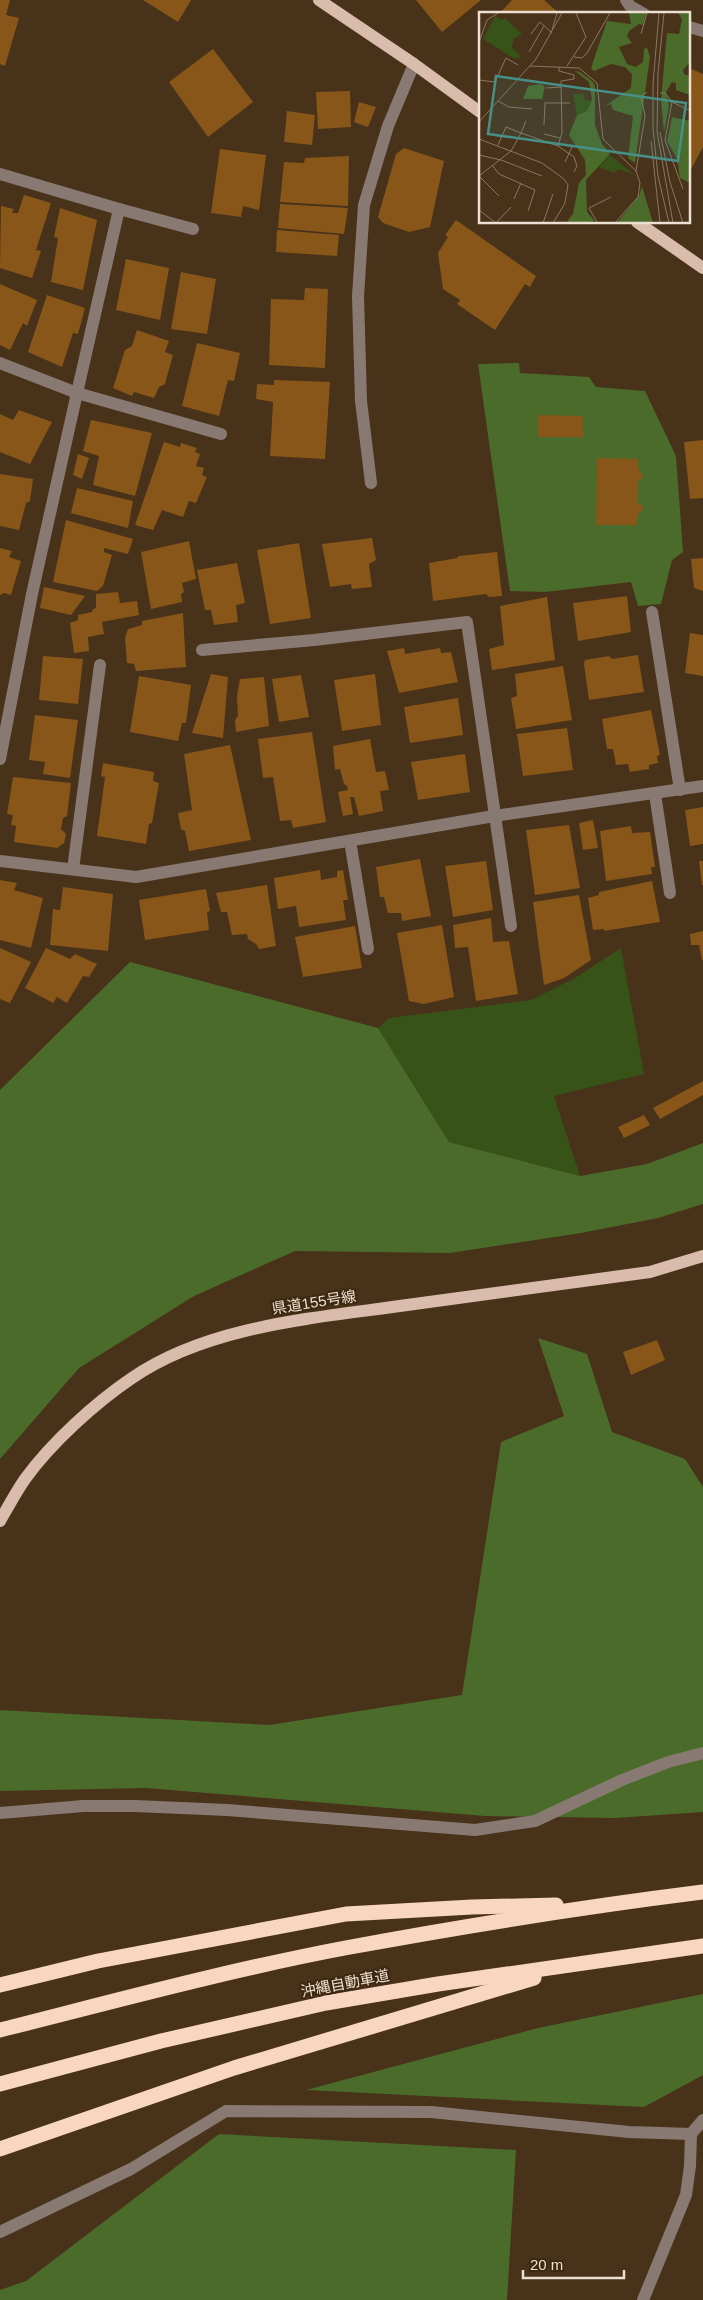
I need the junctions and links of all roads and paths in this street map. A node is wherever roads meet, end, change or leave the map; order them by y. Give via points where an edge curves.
1 (319, 0) edge
2 (626, 0) edge
3 (640, 12) edge
4 (690, 27) edge
5 (703, 31) edge
6 (414, 64) junction
7 (479, 111) edge
8 (0, 174) edge
9 (119, 209) junction
10 (640, 224) edge
11 (193, 228) dead end
12 (703, 268) edge
13 (0, 363) edge
14 (77, 393) junction
15 (221, 434) dead end
16 (371, 483) dead end
17 (652, 612) dead end
18 (202, 650) dead end
19 (100, 665) dead end
20 (4, 717) edge
21 (0, 759) edge
22 (703, 786) edge
23 (680, 790) junction
24 (654, 794) junction
25 (494, 816) junction
26 (350, 841) junction
27 (0, 861) edge
28 (73, 869) junction
29 (670, 892) dead end
30 (511, 926) dead end
31 (368, 949) dead end
32 (703, 1256) edge
33 (0, 1521) edge
34 (703, 1753) edge
35 (0, 1813) edge
36 (703, 1892) edge
37 (605, 1905) junction
38 (703, 1946) edge
39 (578, 1964) junction
40 (0, 1985) edge
41 (0, 2030) edge
42 (0, 2084) edge
43 (703, 2120) edge
44 (691, 2134) junction
45 (0, 2149) edge
46 (0, 2232) edge
47 (643, 2300) edge

1 - 6 main road
2 - 3 street
4 - 5 street
6 - 7 main road
6 - 16 street via 388,126 364,205 358,296 361,401
8 - 9 street
9 - 11 street
9 - 14 street
10 - 12 main road
13 - 14 street
14 - 15 street
14 - 20 street
17 - 23 street
18 - 25 street via 467,622
19 - 28 street
20 - 21 street
22 - 23 street
23 - 24 street
24 - 25 street
24 - 29 street
25 - 26 street
25 - 30 street
26 - 28 street via 136,877
26 - 31 street
27 - 28 street
32 - 33 main road, 県道155号線 via 650,1272 292,1321 182,1351 133,1377 79,1421 26,1478
34 - 35 street via 668,1762 622,1780 535,1821 475,1830 135,1806 82,1806
36 - 37 highway
37 - 40 highway via 472,1907 346,1914 98,1961
37 - 41 highway via 344,1949 184,1983
38 - 39 highway, 沖縄自動車道
39 - 42 highway, 沖縄自動車道 via 326,2003 161,2041
39 - 45 highway via 234,2068
43 - 44 street
44 - 46 street via 629,2132 431,2112 226,2111 131,2169
44 - 47 street via 686,2195

